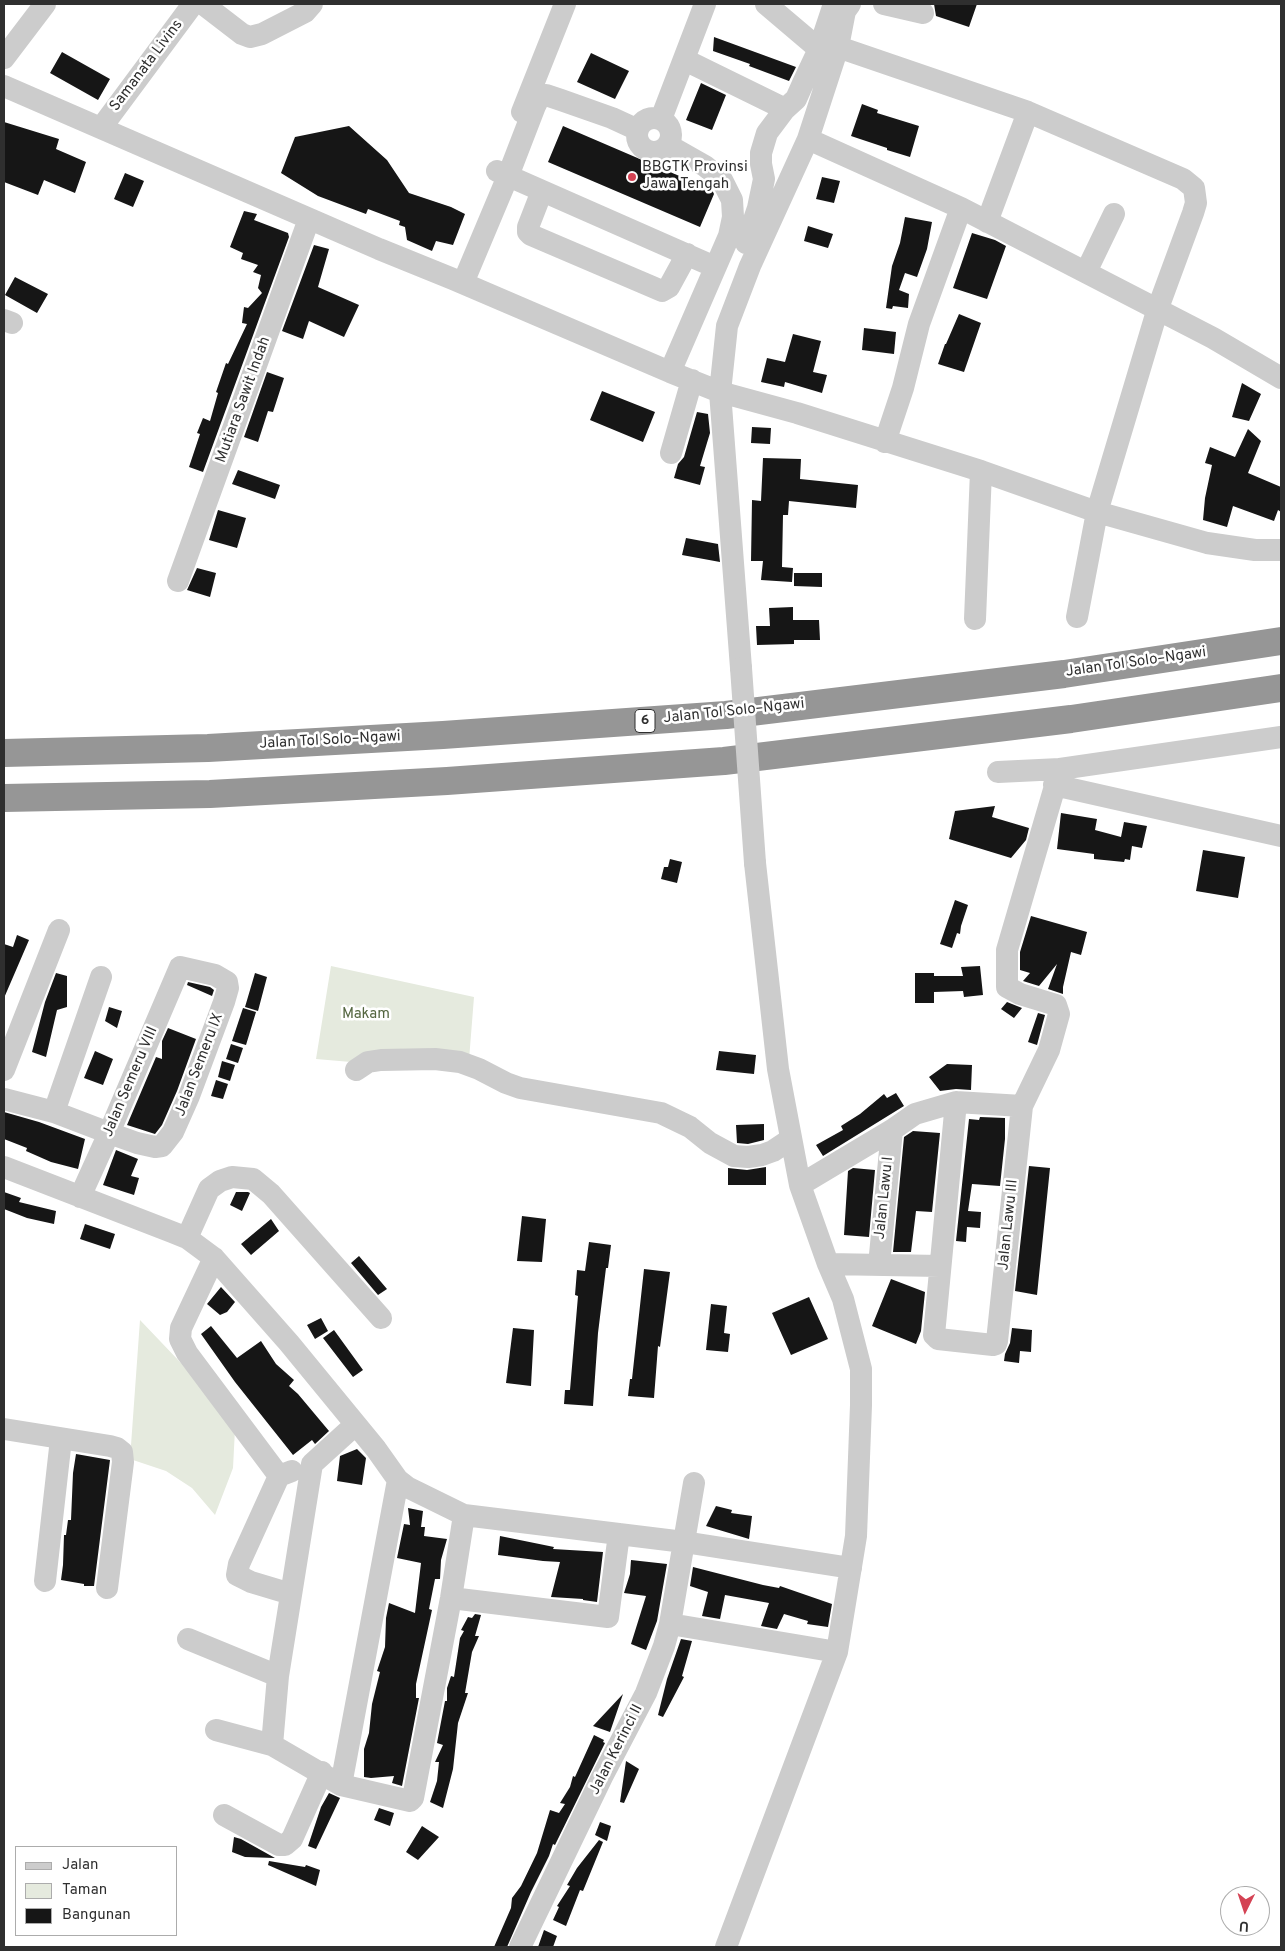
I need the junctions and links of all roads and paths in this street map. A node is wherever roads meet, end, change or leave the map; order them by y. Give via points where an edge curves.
1 (46, 4) edge
2 (194, 4) edge
3 (202, 4) edge
4 (312, 4) edge
5 (565, 4) edge
6 (705, 4) edge
7 (766, 4) edge
8 (834, 4) edge
9 (850, 4) edge
10 (884, 4) edge
11 (923, 13) dead end
12 (828, 48) junction
13 (4, 58) edge
14 (685, 60) junction
15 (4, 86) edge
16 (785, 109) junction
17 (1028, 112) junction
18 (661, 119) junction
19 (101, 128) junction
20 (638, 130) junction
21 (808, 139) junction
22 (668, 145) junction
23 (503, 174) junction
24 (542, 191) junction
25 (961, 208) junction
26 (1114, 214) dead end
27 (310, 219) junction
28 (987, 222) junction
29 (687, 254) junction
30 (715, 267) junction
31 (1086, 272) junction
32 (458, 281) junction
33 (1158, 308) junction
34 (670, 372) junction
35 (1281, 378) edge
36 (705, 386) junction
37 (885, 442) junction
38 (671, 453) dead end
39 (981, 471) junction
40 (1098, 512) junction
41 (1281, 550) edge
42 (178, 581) dead end
43 (1078, 617) dead end
44 (975, 619) dead end
45 (1281, 641) edge
46 (1281, 688) edge
47 (1281, 737) edge
48 (4, 753) edge
49 (998, 772) dead end
50 (1057, 777) junction
51 (4, 798) edge
52 (1281, 836) edge
53 (59, 930) dead end
54 (101, 977) dead end
55 (225, 996) joint
56 (4, 1070) edge
57 (356, 1070) dead end
58 (4, 1099) edge
59 (956, 1102) junction
60 (1022, 1106) junction
61 (54, 1112) junction
62 (892, 1130) junction
63 (109, 1133) junction
64 (791, 1139) junction
65 (4, 1167) edge
66 (800, 1185) junction
67 (80, 1197) junction
68 (180, 1235) junction
69 (214, 1258) junction
70 (828, 1264) junction
71 (879, 1265) junction
72 (940, 1266) junction
73 (381, 1318) dead end
74 (354, 1425) junction
75 (4, 1429) edge
76 (61, 1439) junction
77 (312, 1464) junction
78 (279, 1476) junction
79 (398, 1480) junction
80 (694, 1483) dead end
81 (464, 1515) junction
82 (619, 1534) junction
83 (684, 1542) junction
84 (852, 1568) junction
85 (45, 1581) dead end
86 (107, 1588) dead end
87 (291, 1594) junction
88 (451, 1598) junction
89 (670, 1624) junction
90 (188, 1639) dead end
91 (837, 1652) junction
92 (278, 1676) junction
93 (216, 1730) dead end
94 (272, 1745) junction
95 (322, 1772) junction
96 (341, 1785) junction
97 (224, 1815) dead end
98 (520, 1947) edge
99 (726, 1947) edge

1 - 13 street
2 - 19 street, Samanata Livins
3 - 4 street via 250,37 305,12
5 - 23 street
6 - 14 street
7 - 12 street
8 - 12 street
9 - 12 street
10 - 11 street
12 - 16 street via 796,99
12 - 17 street
12 - 21 street
14 - 16 street
14 - 18 street
15 - 19 street
16 - 36 street via 767,133 761,153 764,179 758,208 723,294
17 - 28 street
17 - 33 street via 1182,179 1194,188 1194,212
18 - 20 street via 642,122
18 - 22 street via 668,125 671,135
19 - 27 street
20 - 22 street via 642,148 660,151
20 - 23 street via 546,95 534,106
21 - 25 street
21 - 36 street via 750,266
22 - 30 street via 705,166 722,180 732,200 729,236
23 - 24 street
23 - 32 street via 479,208
24 - 29 street
24 - 29 street via 528,232 548,243 662,291 670,287
25 - 28 street
25 - 37 street via 919,324
26 - 31 street
27 - 32 street
27 - 42 street, Mutiara Sawit Indah
28 - 31 street
29 - 30 street
30 - 34 street
31 - 33 street
32 - 34 street
33 - 35 street
33 - 40 street
34 - 36 street
36 - 37 street
36 - 38 street
36 - 64 street, bridge via 741,668 755,863 778,1069
37 - 39 street
39 - 40 street
39 - 44 street
40 - 41 street via 1207,542 1255,550
40 - 43 street
45 - 48 highway, Jalan Tol Solo–Ngawi / 6 via 1064,674 726,715 208,748
46 - 51 highway via 1071,719 724,761 250,792
47 - 50 street
49 - 50 street
50 - 52 street
50 - 60 street, Jalan Lawu III via 1007,950 1007,987 1056,1005 1059,1014 1049,1050
53 - 56 street
54 - 61 street
55 - 63 street, Jalan Semeru IX via 189,1096 173,1132 162,1146 137,1143
55 - 63 street, Jalan Semeru VIII via 228,988 222,978 180,967
57 - 64 street via 368,1062 381,1060 460,1062 520,1088 661,1113 690,1127 734,1156 762,1155
58 - 61 street
59 - 60 street
59 - 62 street via 915,1114
59 - 72 street
60 - 72 street, Jalan Lawu III via 996,1344 935,1338
61 - 63 street
62 - 66 street
62 - 71 street, Jalan Lawu I
63 - 67 street, Jalan Semeru VIII
64 - 66 street
65 - 67 street
66 - 70 street
67 - 68 street
68 - 69 street
68 - 73 street via 208,1189 232,1177 253,1179
69 - 74 street
69 - 78 street via 181,1328 180,1339 187,1353
70 - 71 street
70 - 84 street via 843,1299 861,1369 856,1536
71 - 72 street
74 - 77 street
74 - 79 street
75 - 76 street
76 - 85 street
76 - 86 street via 110,1446 122,1452
77 - 78 street
77 - 87 street
78 - 87 street via 237,1575
79 - 81 street via 407,1488
79 - 96 street
80 - 83 street, Jalan Kerinci II
81 - 82 street
81 - 88 street
82 - 83 street
82 - 88 street via 608,1616
83 - 84 street
83 - 89 street, Jalan Kerinci II
84 - 91 street
87 - 92 street
88 - 96 street via 413,1798 404,1800
89 - 91 street
89 - 98 street, Jalan Kerinci II via 646,1693
90 - 92 street
91 - 99 street
92 - 94 street
93 - 94 street
94 - 95 street
95 - 96 street
95 - 97 street via 292,1839 285,1845 279,1845

